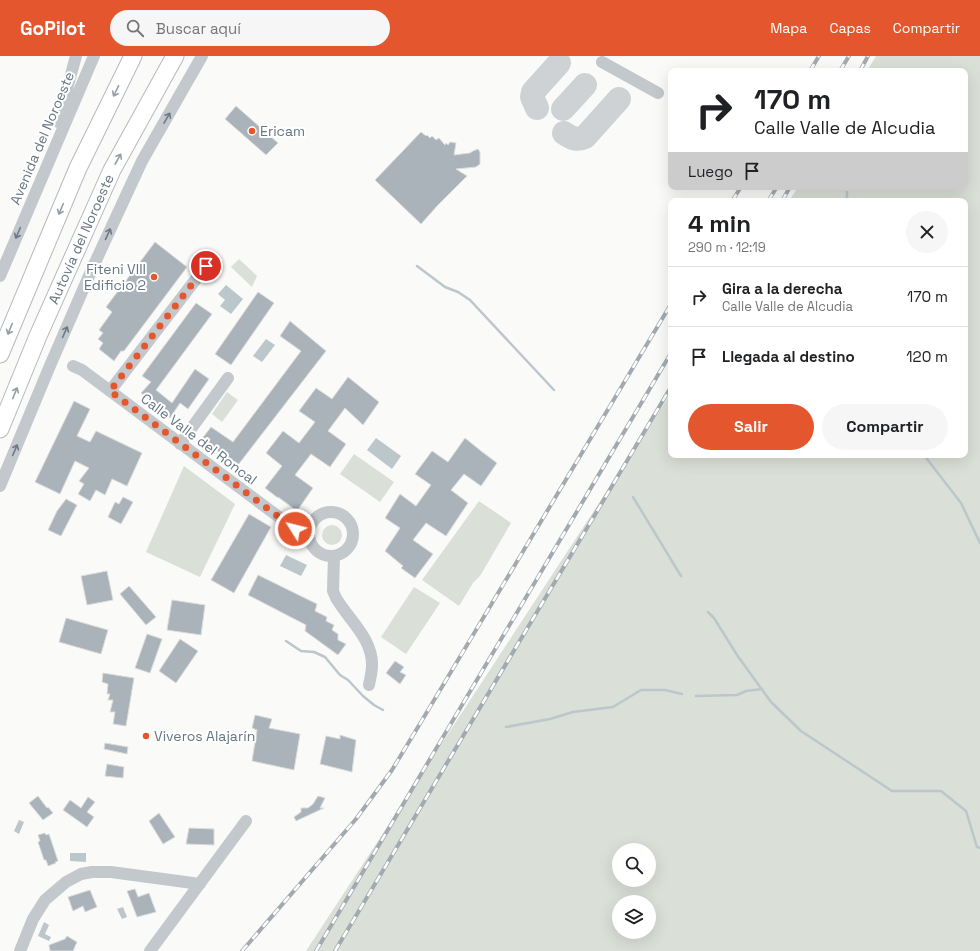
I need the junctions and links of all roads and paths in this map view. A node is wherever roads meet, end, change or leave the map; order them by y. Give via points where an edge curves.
1 (76, 56) edge
2 (94, 56) edge
3 (133, 56) edge
4 (175, 56) edge
5 (202, 56) edge
6 (601, 58) edge
7 (658, 93) dead end
8 (47, 163) junction
9 (206, 266) dead end
10 (0, 276) edge
11 (0, 354) edge
12 (74, 366) dead end
13 (228, 378) dead end
14 (110, 391) junction
15 (0, 429) edge
16 (180, 444) junction
17 (0, 486) edge
18 (308, 532) junction
19 (334, 556) junction
20 (369, 685) dead end
21 (246, 821) dead end
22 (200, 884) junction
23 (20, 951) edge
24 (150, 951) edge

1 - 8 street
2 - 8 street, Avenida del Noroeste
3 -> 11 highway, Autovía del Noroeste via 78,168
15 -> 4 highway, Autovía del Noroeste via 38,336 112,170
17 -> 5 street via 49,368 139,168
6 - 7 street
8 -> 10 street, Avenida del Noroeste
9 - 14 street
12 - 14 street, Calle Valle del Roncal
13 - 16 street
14 - 16 street, Calle Valle del Roncal
16 - 18 street, Calle Valle del Roncal via 295,529
18 - 19 street via 315,550 321,554
18 - 19 street via 313,520 324,513 331,511 345,516 353,529 353,537 347,550
19 - 20 street via 333,591 369,646 372,667
21 - 22 street
22 - 23 street via 112,872 81,874 60,885 44,900
22 - 24 street

